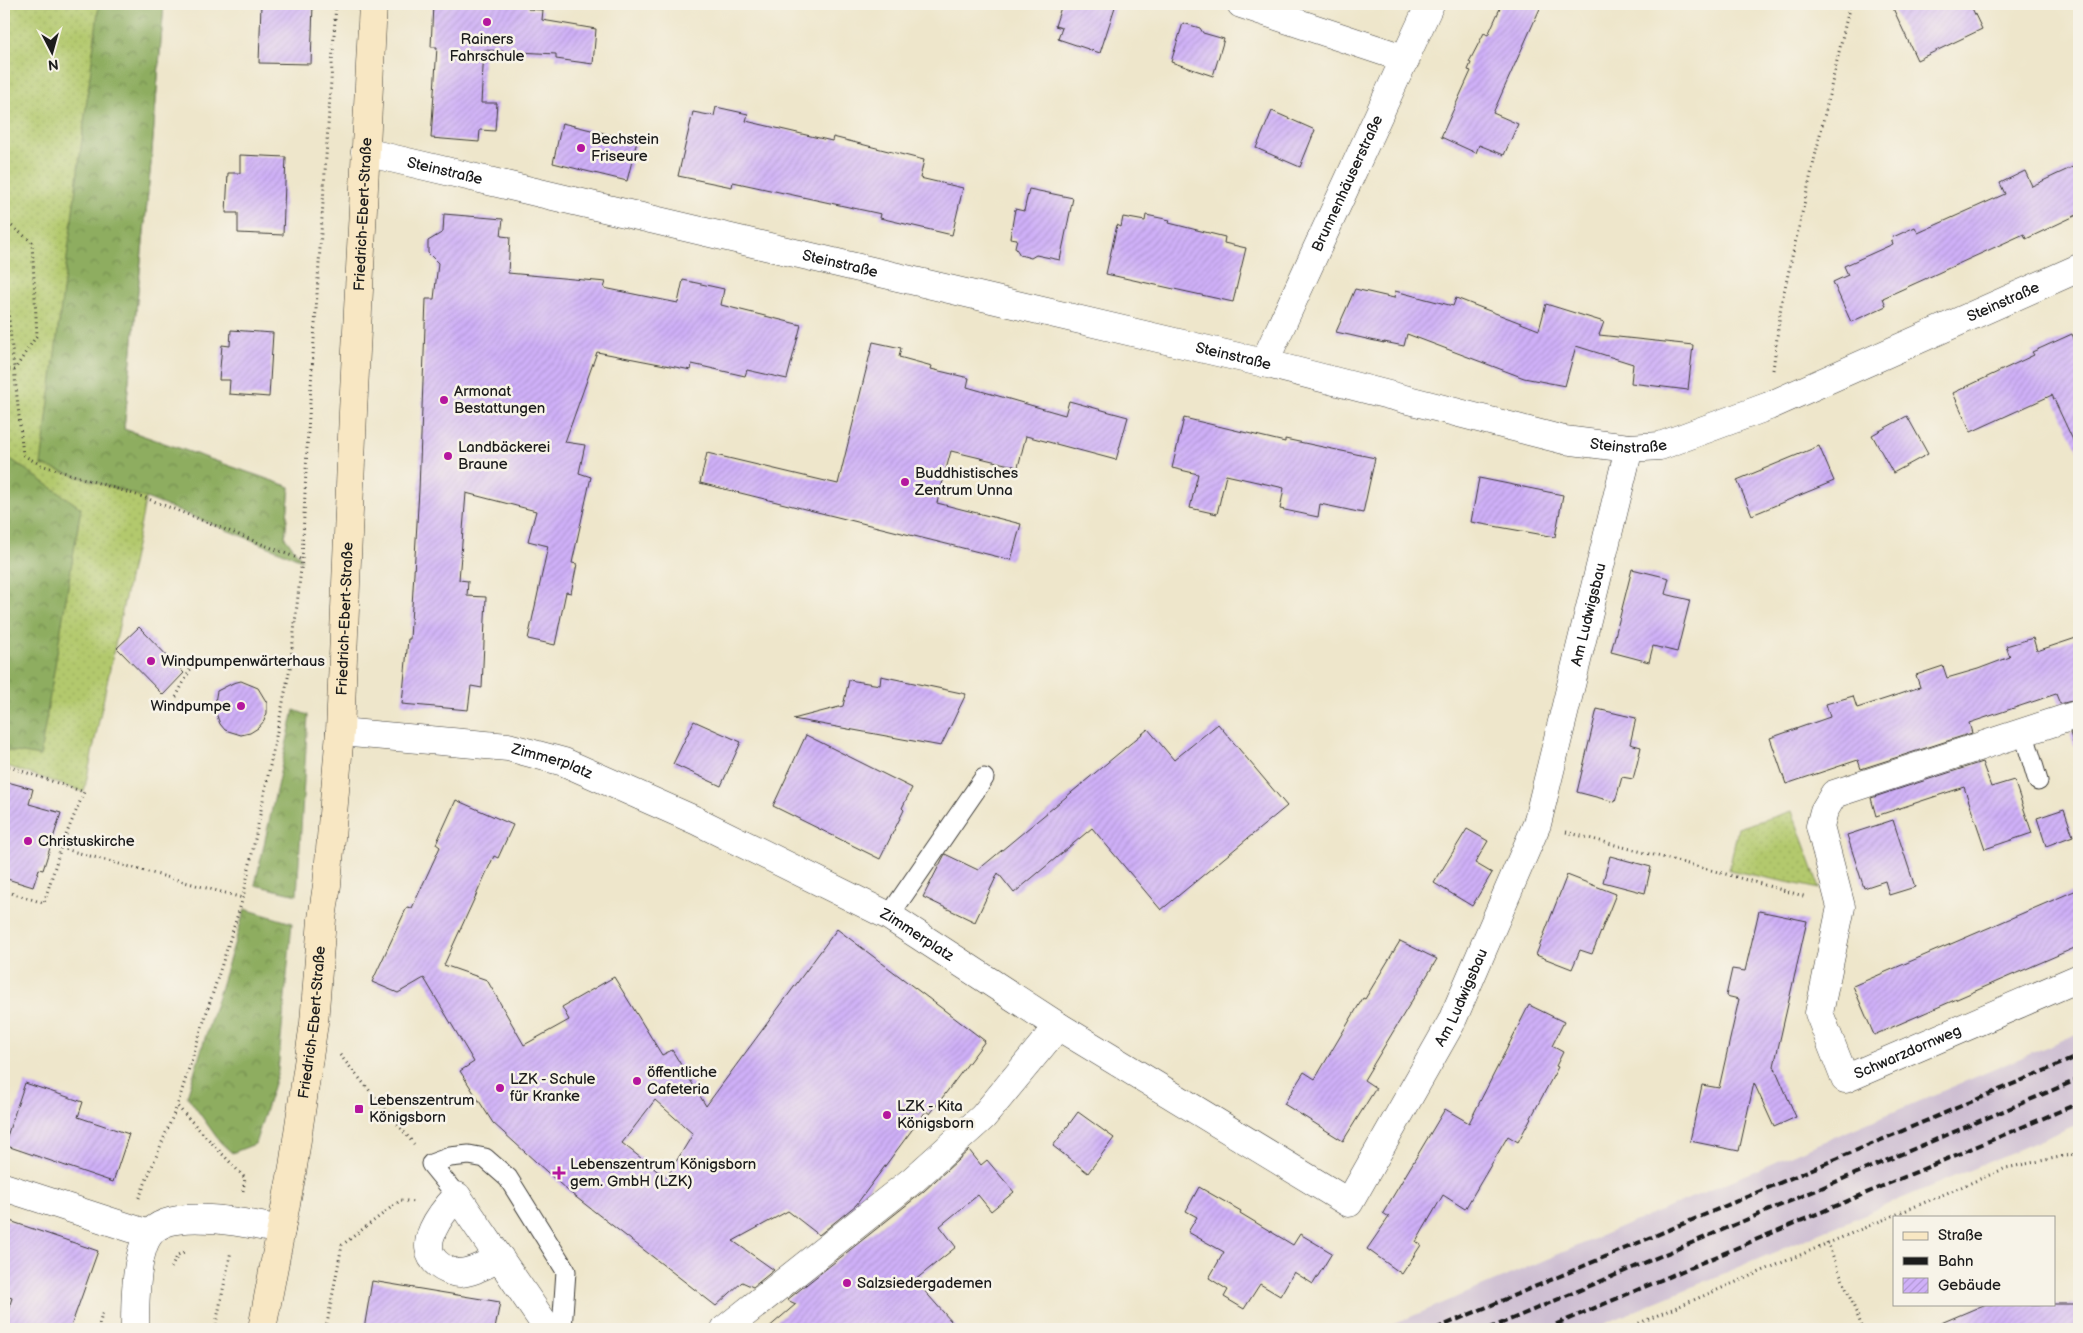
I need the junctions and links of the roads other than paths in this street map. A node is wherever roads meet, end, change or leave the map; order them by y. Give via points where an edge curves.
1 (373, 4) edge
2 (1241, 4) edge
3 (1430, 4) edge
4 (1406, 59) junction
5 (365, 152) junction
6 (2079, 268) edge
7 (1264, 363) junction
8 (1628, 448) junction
9 (2079, 714) edge
10 (2023, 731) junction
11 (340, 732) junction
12 (984, 778) dead end
13 (2038, 781) dead end
14 (889, 916) junction
15 (2079, 978) edge
16 (1058, 1026) junction
17 (4, 1187) edge
18 (452, 1202) junction
19 (281, 1230) junction
20 (149, 1234) junction
21 (500, 1258) junction
22 (135, 1329) edge
23 (262, 1329) edge
24 (548, 1329) edge
25 (562, 1329) edge
26 (726, 1329) edge

1 - 5 main road, Friedrich-Ebert-Straße
2 - 4 street
3 - 4 street, Brunnenhäuserstraße
4 - 7 street, Brunnenhäuserstraße
5 - 7 street, Steinstraße
5 - 11 main road, Friedrich-Ebert-Straße
6 - 8 street, Steinstraße via 1769,406 1660,446
7 - 8 street, Steinstraße via 1564,440
8 - 16 street, Am Ludwigsbau via 1537,824 1451,1023 1349,1203
9 - 10 street, Schwarzdornweg
10 - 13 lane
10 - 15 street, Schwarzdornweg via 1834,794 1820,826 1842,907 1819,1013 1846,1079
11 - 14 street, Zimmerplatz via 508,747 564,762 697,821
11 - 19 main road, Friedrich-Ebert-Straße via 314,1023
12 - 14 lane
14 - 16 street, Zimmerplatz
16 - 26 street via 982,1117 914,1179
17 - 20 street
18 - 21 street
18 - 21 street via 433,1229 429,1242 435,1262 442,1268 459,1273
18 - 25 lane via 431,1164 469,1155 485,1158 508,1178 566,1271
19 - 20 street via 203,1218 167,1221
19 - 23 main road, Friedrich-Ebert-Straße
20 - 22 street via 140,1260 135,1293
21 - 24 street

